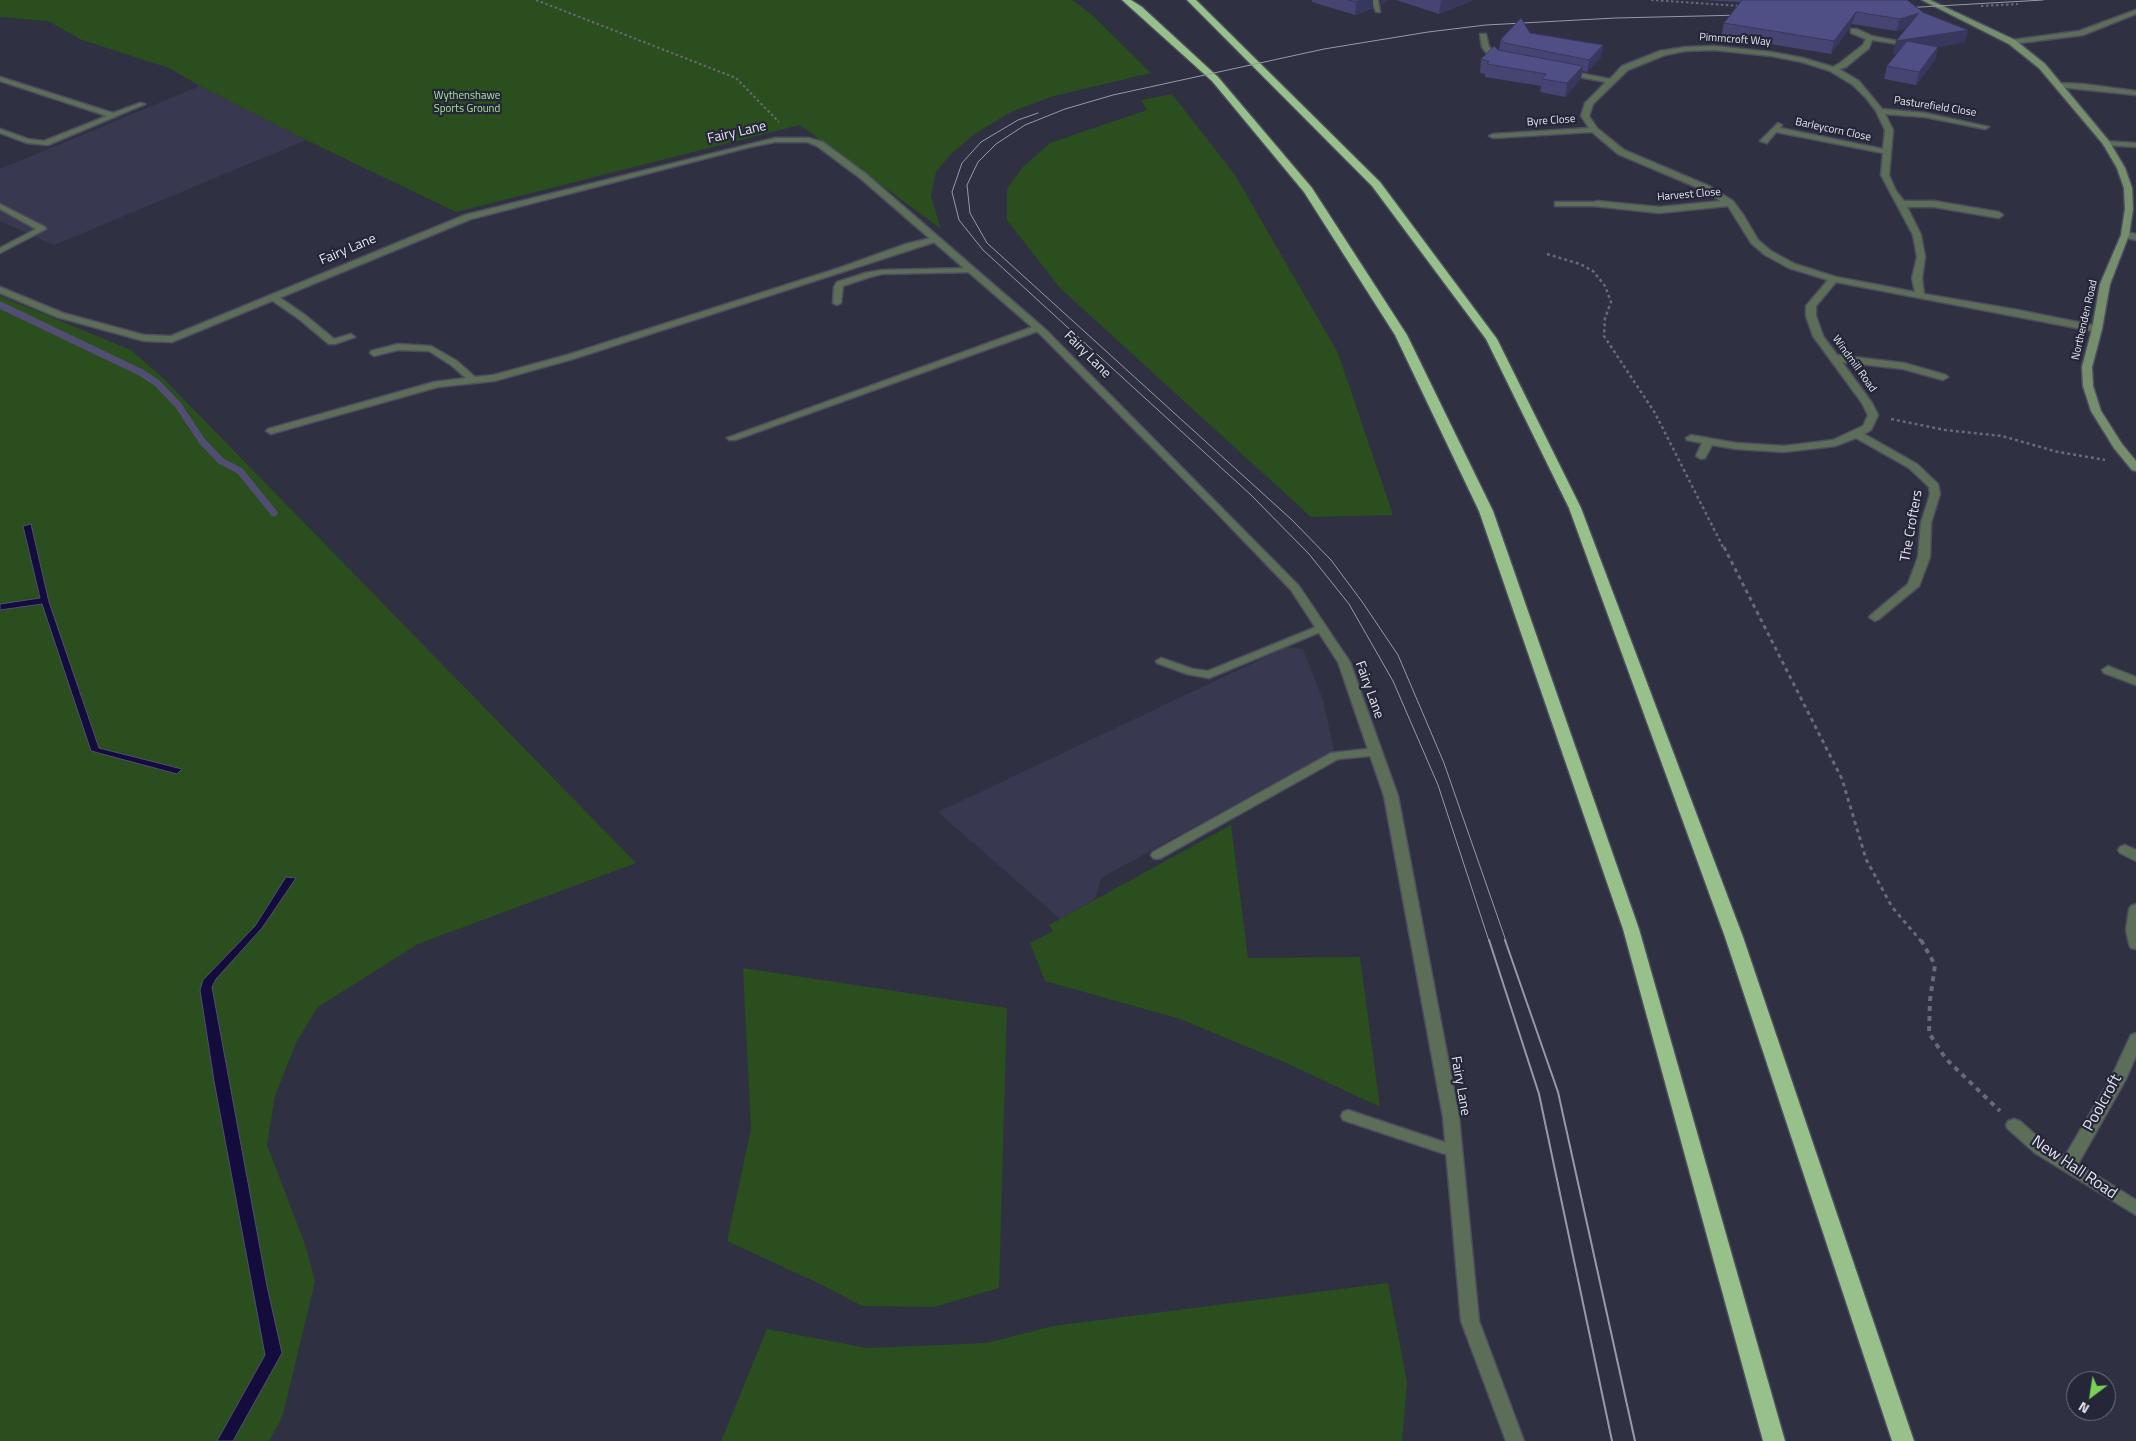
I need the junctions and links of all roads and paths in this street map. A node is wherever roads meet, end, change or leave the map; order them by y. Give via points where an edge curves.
1 (536, 0) edge
2 (1126, 0) edge
3 (1191, 0) edge
4 (1375, 0) edge
5 (1651, 0) edge
6 (1925, 0) edge
7 (1666, 1) edge
8 (1740, 6) edge
9 (1378, 10) dead end
10 (2136, 12) edge
11 (1854, 31) edge
12 (1483, 36) dead end
13 (1870, 38) junction
14 (1898, 42) edge
15 (2012, 42) junction
16 (1513, 62) edge
17 (1556, 70) edge
18 (1833, 70) junction
19 (0, 79) edge
20 (1611, 80) junction
21 (2059, 85) junction
22 (2136, 93) edge
23 (142, 104) dead end
24 (1880, 111) junction
25 (112, 115) junction
26 (1500, 126) dead end
27 (1986, 127) dead end
28 (1594, 130) junction
29 (0, 131) edge
30 (1510, 135) junction
31 (1493, 136) dead end
32 (795, 139) junction
33 (1764, 142) dead end
34 (2106, 143) junction
35 (2136, 145) edge
36 (1888, 152) junction
37 (1730, 203) junction
38 (2132, 203) edge
39 (1558, 204) dead end
40 (1597, 204) joint
41 (1902, 204) junction
42 (1994, 204) dead end
43 (0, 206) edge
44 (1986, 212) junction
45 (1999, 215) dead end
46 (2125, 235) junction
47 (2136, 237) edge
48 (936, 240) junction
49 (0, 252) edge
50 (1547, 254) dead end
51 (971, 270) junction
52 (1834, 279) junction
53 (0, 290) edge
54 (1920, 296) junction
55 (273, 297) junction
56 (837, 302) dead end
57 (1038, 328) junction
58 (2097, 329) junction
59 (351, 337) dead end
60 (374, 353) dead end
61 (1835, 358) junction
62 (1943, 377) dead end
63 (473, 380) junction
64 (1873, 415) junction
65 (271, 431) dead end
66 (1856, 434) junction
67 (732, 438) dead end
68 (1691, 438) dead end
69 (1708, 442) junction
70 (1701, 456) dead end
71 (2134, 466) edge
72 (1875, 617) dead end
73 (1322, 628) junction
74 (1161, 661) dead end
75 (2108, 670) dead end
76 (2136, 681) edge
77 (1376, 752) junction
78 (1157, 855) dead end
79 (2136, 908) edge
80 (2136, 944) edge
81 (2136, 1039) edge
82 (1348, 1116) dead end
83 (2014, 1125) joint
84 (1454, 1151) junction
85 (2068, 1166) junction
86 (2136, 1208) edge
87 (1515, 1441) edge
88 (1774, 1441) edge
89 (1903, 1441) edge

1 - 32 path via 736,78
2 - 88 highway via 1215,79 1308,190 1401,335 1486,511 1631,929
3 - 89 highway via 1376,184 1491,339 1570,499 1734,937
4 - 9 street
5 - 7 path
6 - 15 main road, Northenden Road
7 - 8 path
10 - 15 street via 2080,33
11 - 13 street
12 - 16 street via 1491,53
13 - 14 street
13 - 18 street via 1866,46
15 - 21 main road, Northenden Road
17 - 20 street
18 - 20 street, Pimmcroft Way via 1771,54 1714,48 1685,49 1645,59 1625,68
18 - 24 street, Pimmcroft Way via 1856,84
19 - 25 lane
20 - 28 street, Pimmcroft Way via 1589,103 1585,116
21 - 22 street
21 - 34 main road, Northenden Road
23 - 25 lane
24 - 27 street, Pasturefield Close via 1925,115
24 - 36 street, Pimmcroft Way via 1889,130
25 - 29 lane via 45,142 27,141
26 - 30 street, Byre Close
28 - 30 street, Byre Close
28 - 37 street via 1621,152 1706,188
30 - 31 street, Byre Close
32 - 48 street, Fairy Lane via 820,144 863,176
32 - 55 street, Fairy Lane via 750,145 468,217
33 - 36 street, Barleycorn Close via 1777,127
34 - 35 street
34 - 38 main road, Northenden Road via 2121,168
36 - 41 street, Pimmcroft Way via 1885,175
37 - 40 street, Harvest Close via 1659,210 1620,210
37 - 52 street via 1754,242 1768,253 1792,266
38 - 46 main road, Northenden Road
39 - 40 lane
41 - 44 street via 1934,204
41 - 54 street, Pimmcroft Way via 1920,249
42 - 44 street
43 - 49 lane via 42,229
44 - 45 street
46 - 47 street
46 - 58 main road, Northenden Road via 2106,284
48 - 51 street, Fairy Lane
48 - 63 lane via 570,357 494,378
50 - 83 path via 1593,271 1605,286 1610,302 1604,336 1655,413 1842,779 1866,858 1892,907 1918,935 1935,965 1929,1033 1946,1059
51 - 56 lane via 868,275 840,284
51 - 57 street, Fairy Lane
52 - 54 street
52 - 61 street, Windmill Road via 1811,306 1811,316 1818,336
53 - 55 street, Fairy Lane via 60,315 144,338 172,339
54 - 58 street
55 - 59 lane via 332,342
57 - 67 lane
57 - 73 street, Fairy Lane via 1295,588
58 - 71 main road, Northenden Road via 2087,367 2088,386 2096,411
60 - 63 lane via 398,347 432,349
61 - 62 street via 1904,366
61 - 64 street, Windmill Road
63 - 65 lane via 437,384
64 - 66 street via 1867,428
64 - 71 path via 1946,430 2002,436 2058,452
66 - 69 street via 1835,443 1784,449
66 - 72 street, The Crofters via 1913,466 1934,486 1936,494 1926,523 1924,557 1913,586
68 - 69 street
69 - 70 street
73 - 74 lane via 1210,674 1191,672
73 - 77 street, Fairy Lane via 1344,662
75 - 76 street
77 - 78 lane via 1334,756
77 - 84 street, Fairy Lane via 1391,796 1451,1117
79 - 80 street via 2133,930
81 - 85 street, Poolcroft via 2118,1079
82 - 84 lane
83 - 85 street, New Hall Road via 2041,1149
84 - 87 street, Fairy Lane via 1470,1321
85 - 86 street, New Hall Road

